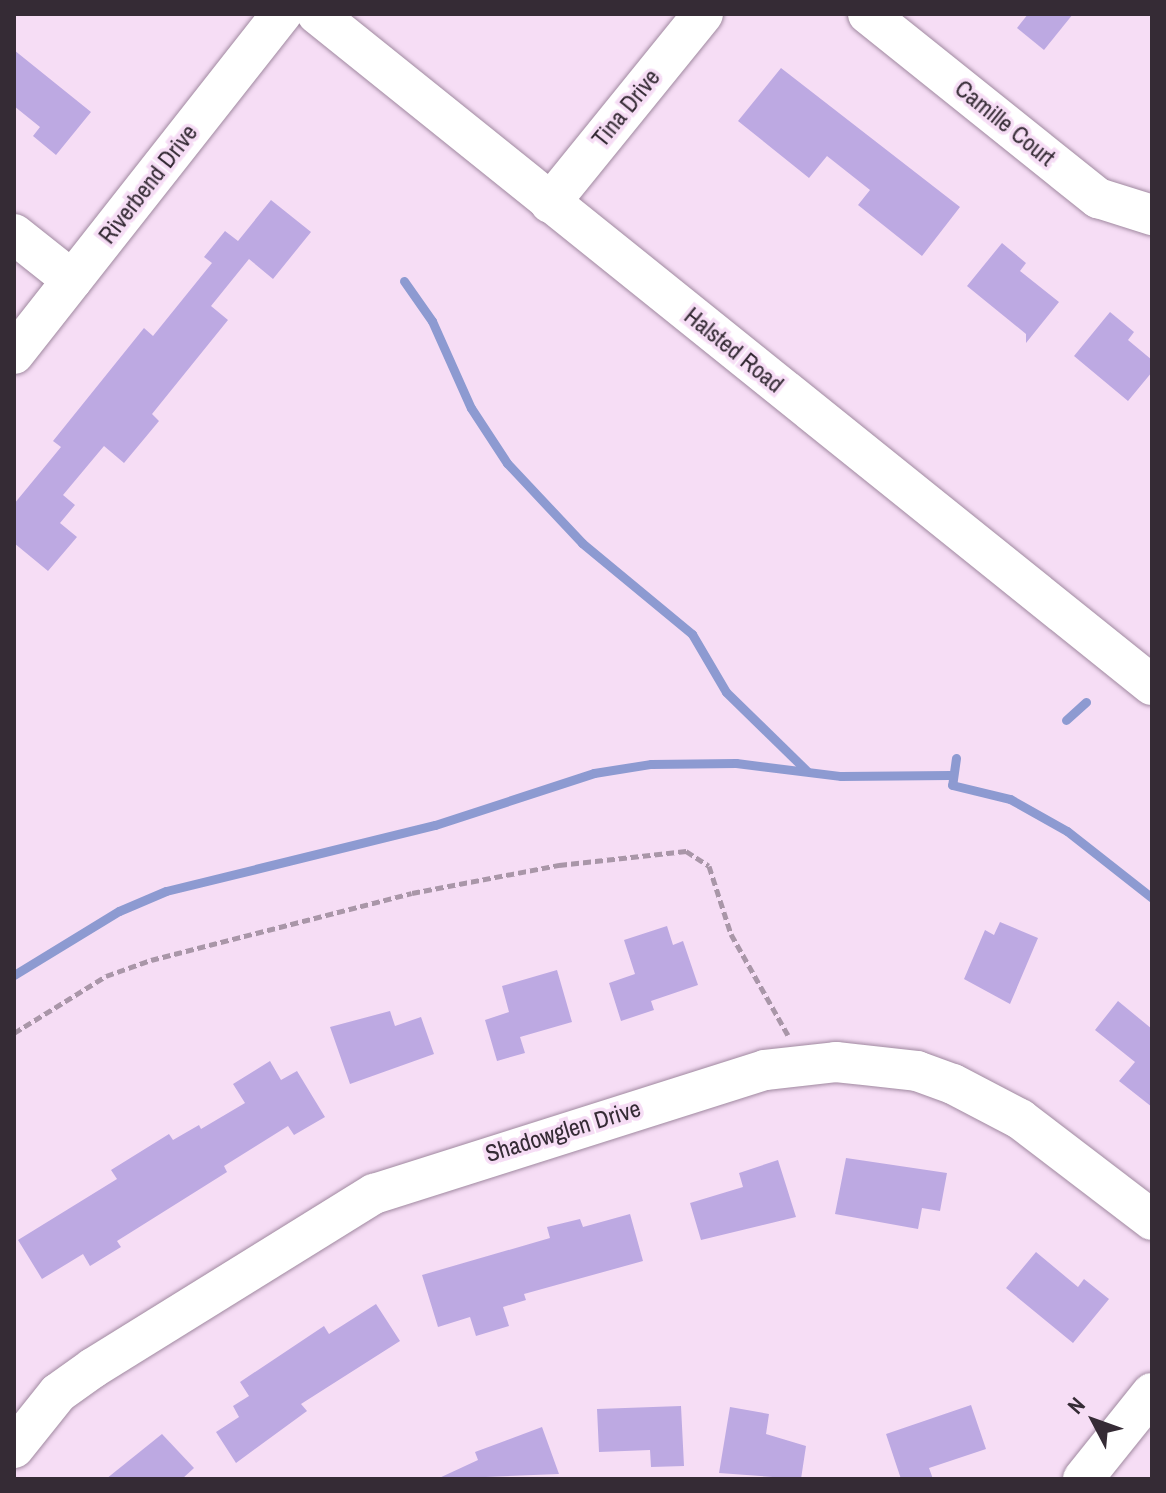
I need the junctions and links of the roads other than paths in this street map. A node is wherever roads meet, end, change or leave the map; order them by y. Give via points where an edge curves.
1 (282, 14) edge
2 (317, 14) edge
3 (703, 14) edge
4 (868, 14) edge
5 (550, 203) junction
6 (1152, 215) edge
7 (14, 234) edge
8 (72, 280) junction
9 (14, 354) edge
10 (1152, 685) edge
11 (1152, 1220) edge
12 (1152, 1393) edge
13 (14, 1448) edge
14 (1083, 1479) edge

1 - 8 street, Riverbend Drive
2 - 5 street, Halsted Road
3 - 5 street, Tina Drive
4 - 6 street, Camille Court via 1098,198
5 - 10 street, Halsted Road
7 - 8 street
8 - 9 street, Riverbend Drive
11 - 13 street, Shadowglen Drive via 1020,1119 953,1084 876,1065 792,1066 704,1087 374,1194 93,1368 58,1393
12 - 14 street

